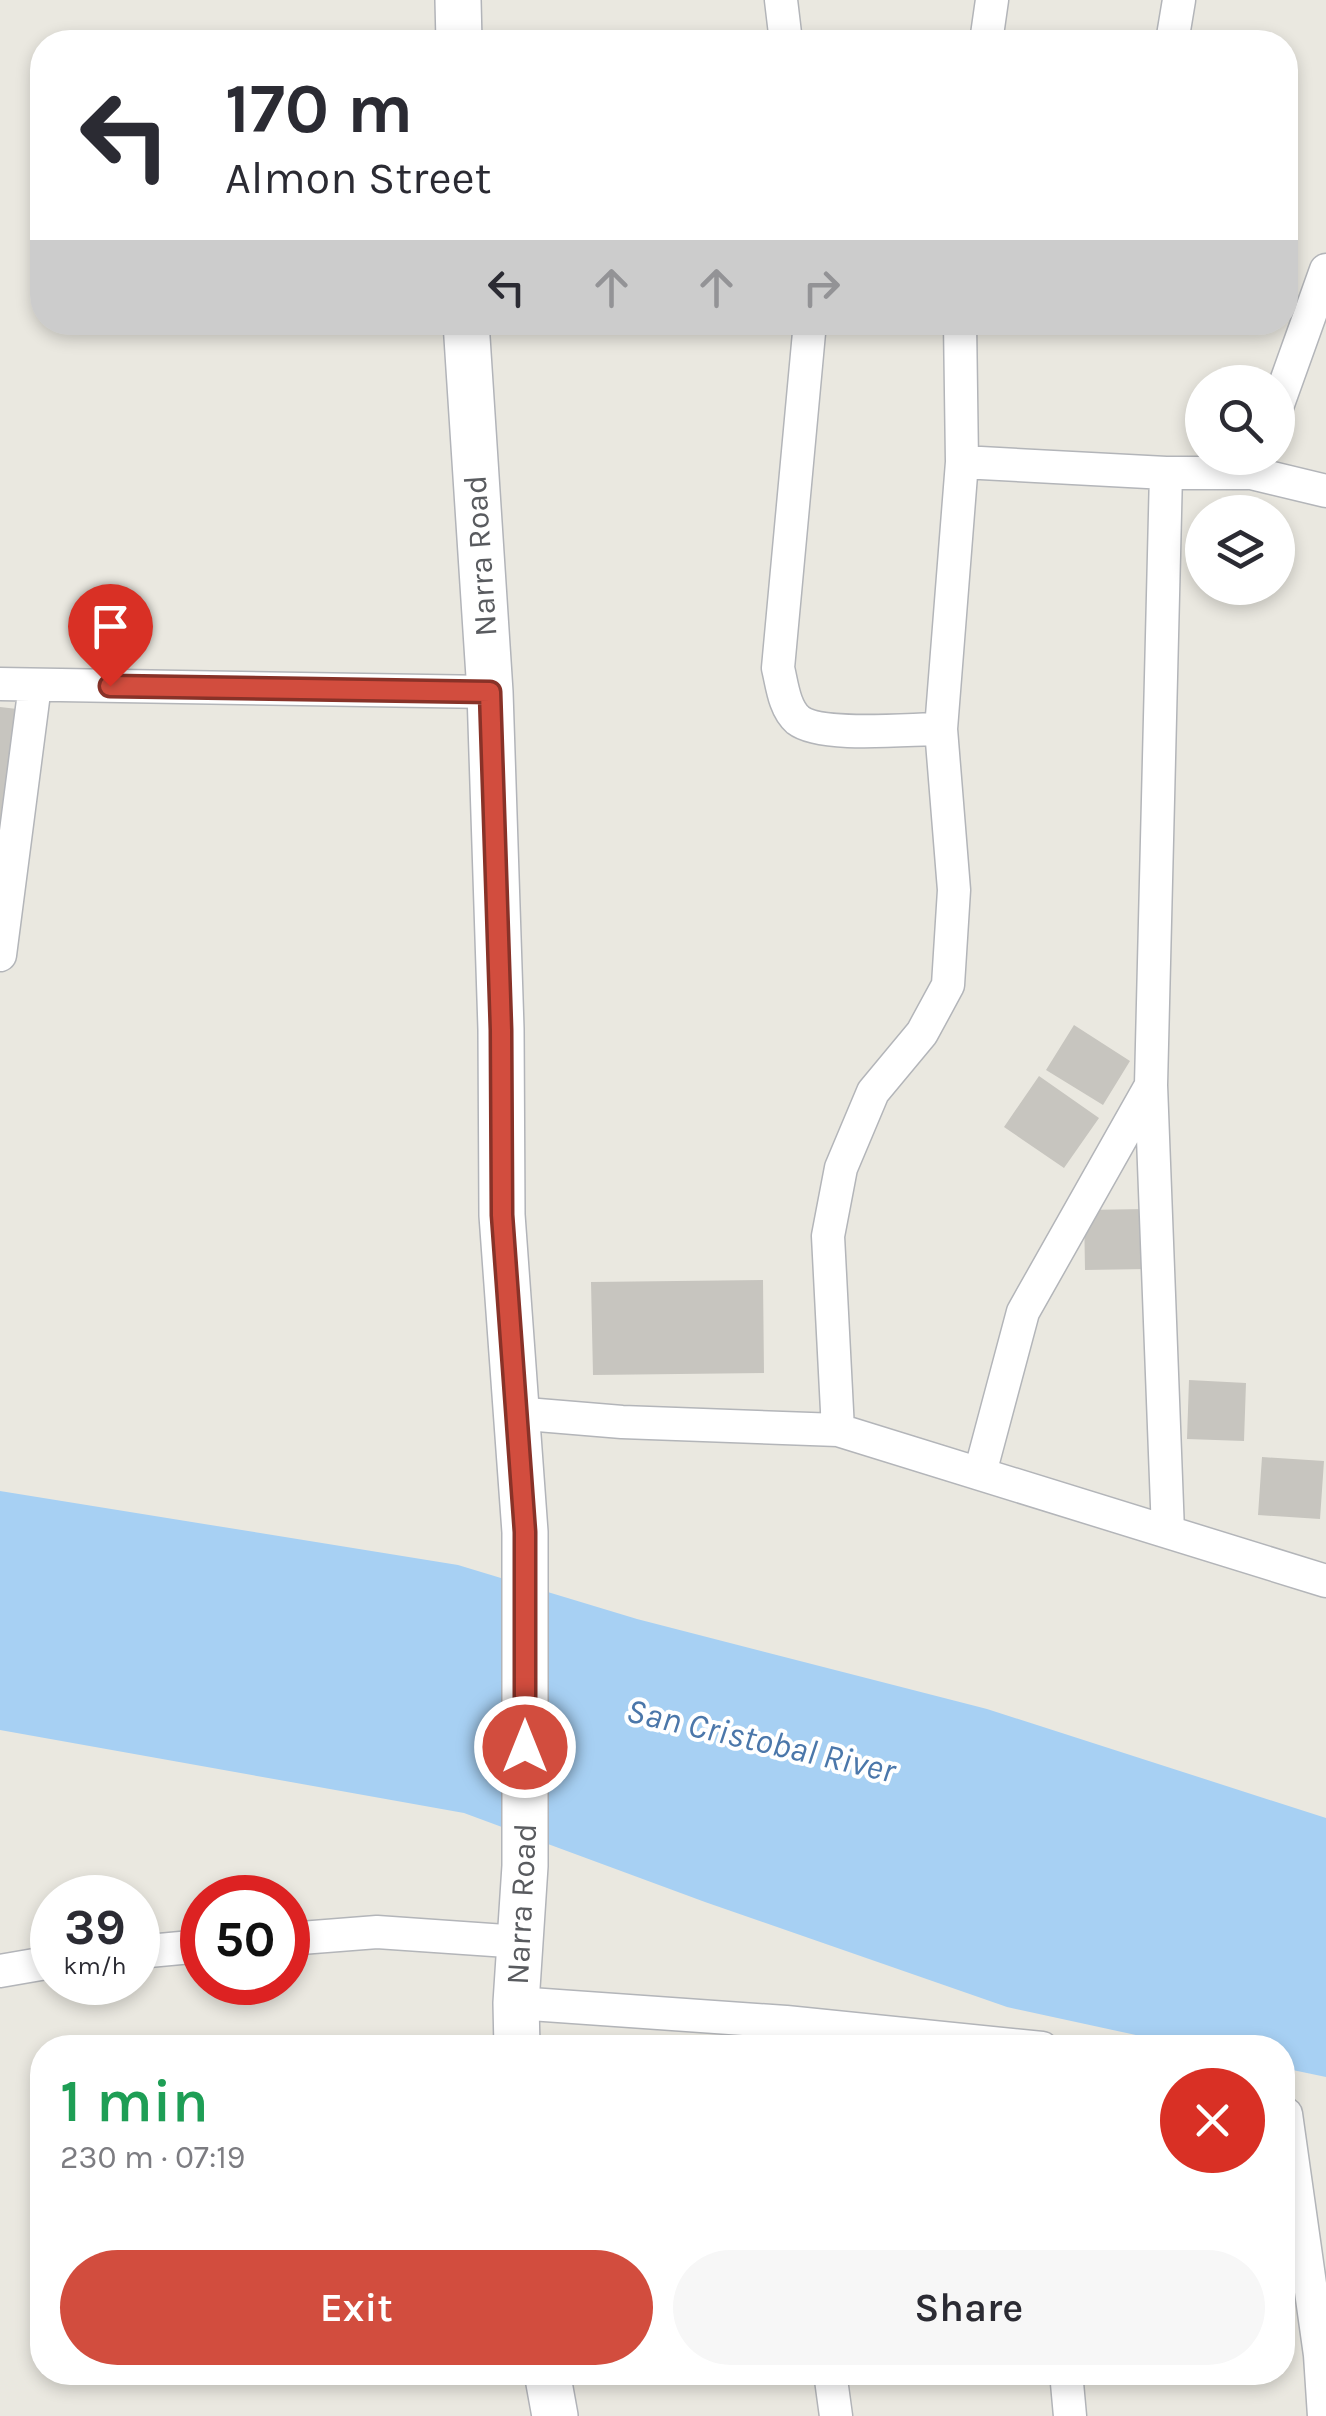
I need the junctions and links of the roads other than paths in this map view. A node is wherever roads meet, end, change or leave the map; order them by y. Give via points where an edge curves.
1 (458, 0) edge
2 (781, 0) edge
3 (992, 0) edge
4 (1179, 0) edge
5 (459, 30) edge
6 (785, 30) edge
7 (988, 30) edge
8 (1174, 30) edge
9 (1325, 278) edge
10 (467, 335) edge
11 (809, 335) edge
12 (960, 335) edge
13 (1293, 365) edge
14 (962, 462) junction
15 (1185, 471) edge
16 (1166, 473) junction
17 (1281, 475) edge
18 (1326, 492) edge
19 (0, 684) edge
20 (35, 684) junction
21 (490, 692) junction
22 (941, 729) junction
23 (0, 955) edge
24 (1151, 1085) junction
25 (514, 1413) junction
26 (838, 1430) junction
27 (980, 1473) junction
28 (1168, 1532) junction
29 (1326, 1581) edge
30 (310, 1937) edge
31 (522, 1942) junction
32 (30, 1966) edge
33 (0, 1971) edge
34 (516, 2003) junction
35 (517, 2035) edge
36 (787, 2035) edge
37 (1295, 2173) edge
38 (1323, 2356) edge
39 (549, 2385) edge
40 (832, 2385) edge
41 (1067, 2385) edge
42 (554, 2416) edge
43 (836, 2416) edge
44 (1070, 2416) edge
45 (1324, 2416) edge

1 - 5 main road
2 - 6 street
3 - 7 street
4 - 8 street
9 - 13 street
10 - 21 main road, Narra Road
11 - 22 street via 778,668 787,705 799,721 836,731
12 - 14 street
14 - 16 street
14 - 22 street
15 - 16 street
16 - 24 street
17 - 18 street
19 - 20 street
20 - 21 street
20 - 23 street
21 - 25 main road, Narra Road via 502,1215
22 - 26 street via 954,890 948,985 922,1033 873,1092 841,1168 828,1236
24 - 27 street via 1023,1312
24 - 28 street
25 - 26 street
25 - 31 main road, Narra Road via 525,1532
26 - 27 street
27 - 28 street
28 - 29 street
30 - 31 street via 377,1932
31 - 34 main road, Narra Road
32 - 33 street
34 - 35 main road, Narra Road
34 - 36 street
37 - 38 street
38 - 45 street
39 - 42 main road
40 - 43 street
41 - 44 street

